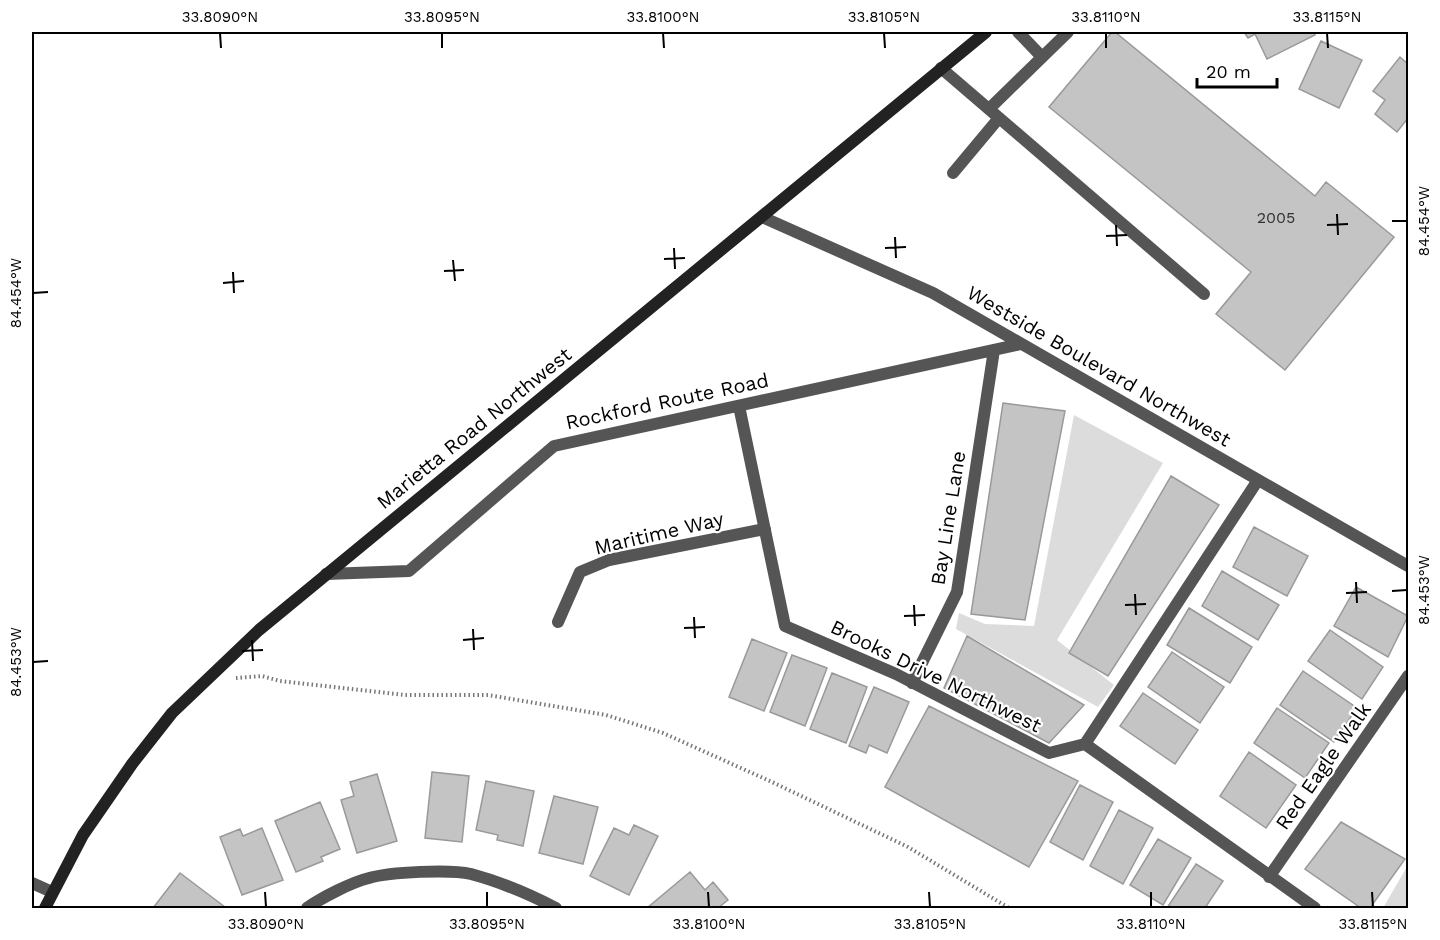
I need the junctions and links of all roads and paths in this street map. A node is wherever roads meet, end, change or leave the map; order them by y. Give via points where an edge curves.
1 (986, 32) edge
2 (1018, 32) edge
3 (1068, 32) edge
4 (1042, 57) junction
5 (941, 68) junction
6 (989, 109) junction
7 (999, 118) junction
8 (953, 173) dead end
9 (762, 217) junction
10 (1204, 294) dead end
11 (1022, 344) junction
12 (994, 350) junction
13 (739, 406) junction
14 (1258, 480) junction
15 (765, 530) junction
16 (1408, 566) edge
17 (326, 574) junction
18 (558, 622) dead end
19 (1408, 676) edge
20 (206, 680) junction
21 (912, 682) junction
22 (1085, 744) junction
23 (1269, 877) junction
24 (32, 883) edge
25 (52, 892) junction
26 (45, 909) edge
27 (307, 909) edge
28 (556, 909) edge
29 (1009, 909) edge
30 (1316, 909) edge

1 - 5 main road, Marietta Road Northwest
2 - 4 street
3 - 4 street
4 - 6 street
5 - 6 street
5 - 9 main road, Marietta Road Northwest
6 - 7 street
7 - 8 street
7 - 10 street
9 - 11 street, Westside Boulevard Northwest via 933,293
9 - 17 main road, Marietta Road Northwest
11 - 12 street, Rockford Route Road
11 - 14 street, Westside Boulevard Northwest
12 - 13 street, Rockford Route Road
12 - 21 street, Bay Line Lane via 957,592
13 - 15 street, Brooks Drive Northwest
13 - 17 street, Rockford Route Road via 554,446 409,572
14 - 16 street, Westside Boulevard Northwest
14 - 22 street
15 - 18 street, Maritime Way via 609,560 580,572
15 - 21 street, Brooks Drive Northwest via 785,626
17 - 20 main road, Marietta Road Northwest
19 - 23 street, Red Eagle Walk
20 - 25 main road, Marietta Road Northwest via 172,713 132,764 83,835
20 - 29 path via 262,676 405,695 488,695 606,714 663,733 908,847
21 - 22 street, Brooks Drive Northwest via 1049,753
22 - 23 street
23 - 30 street
24 - 25 street
25 - 26 main road, Marietta Road Northwest
27 - 28 street via 317,900 369,878 418,872 468,874 521,890

